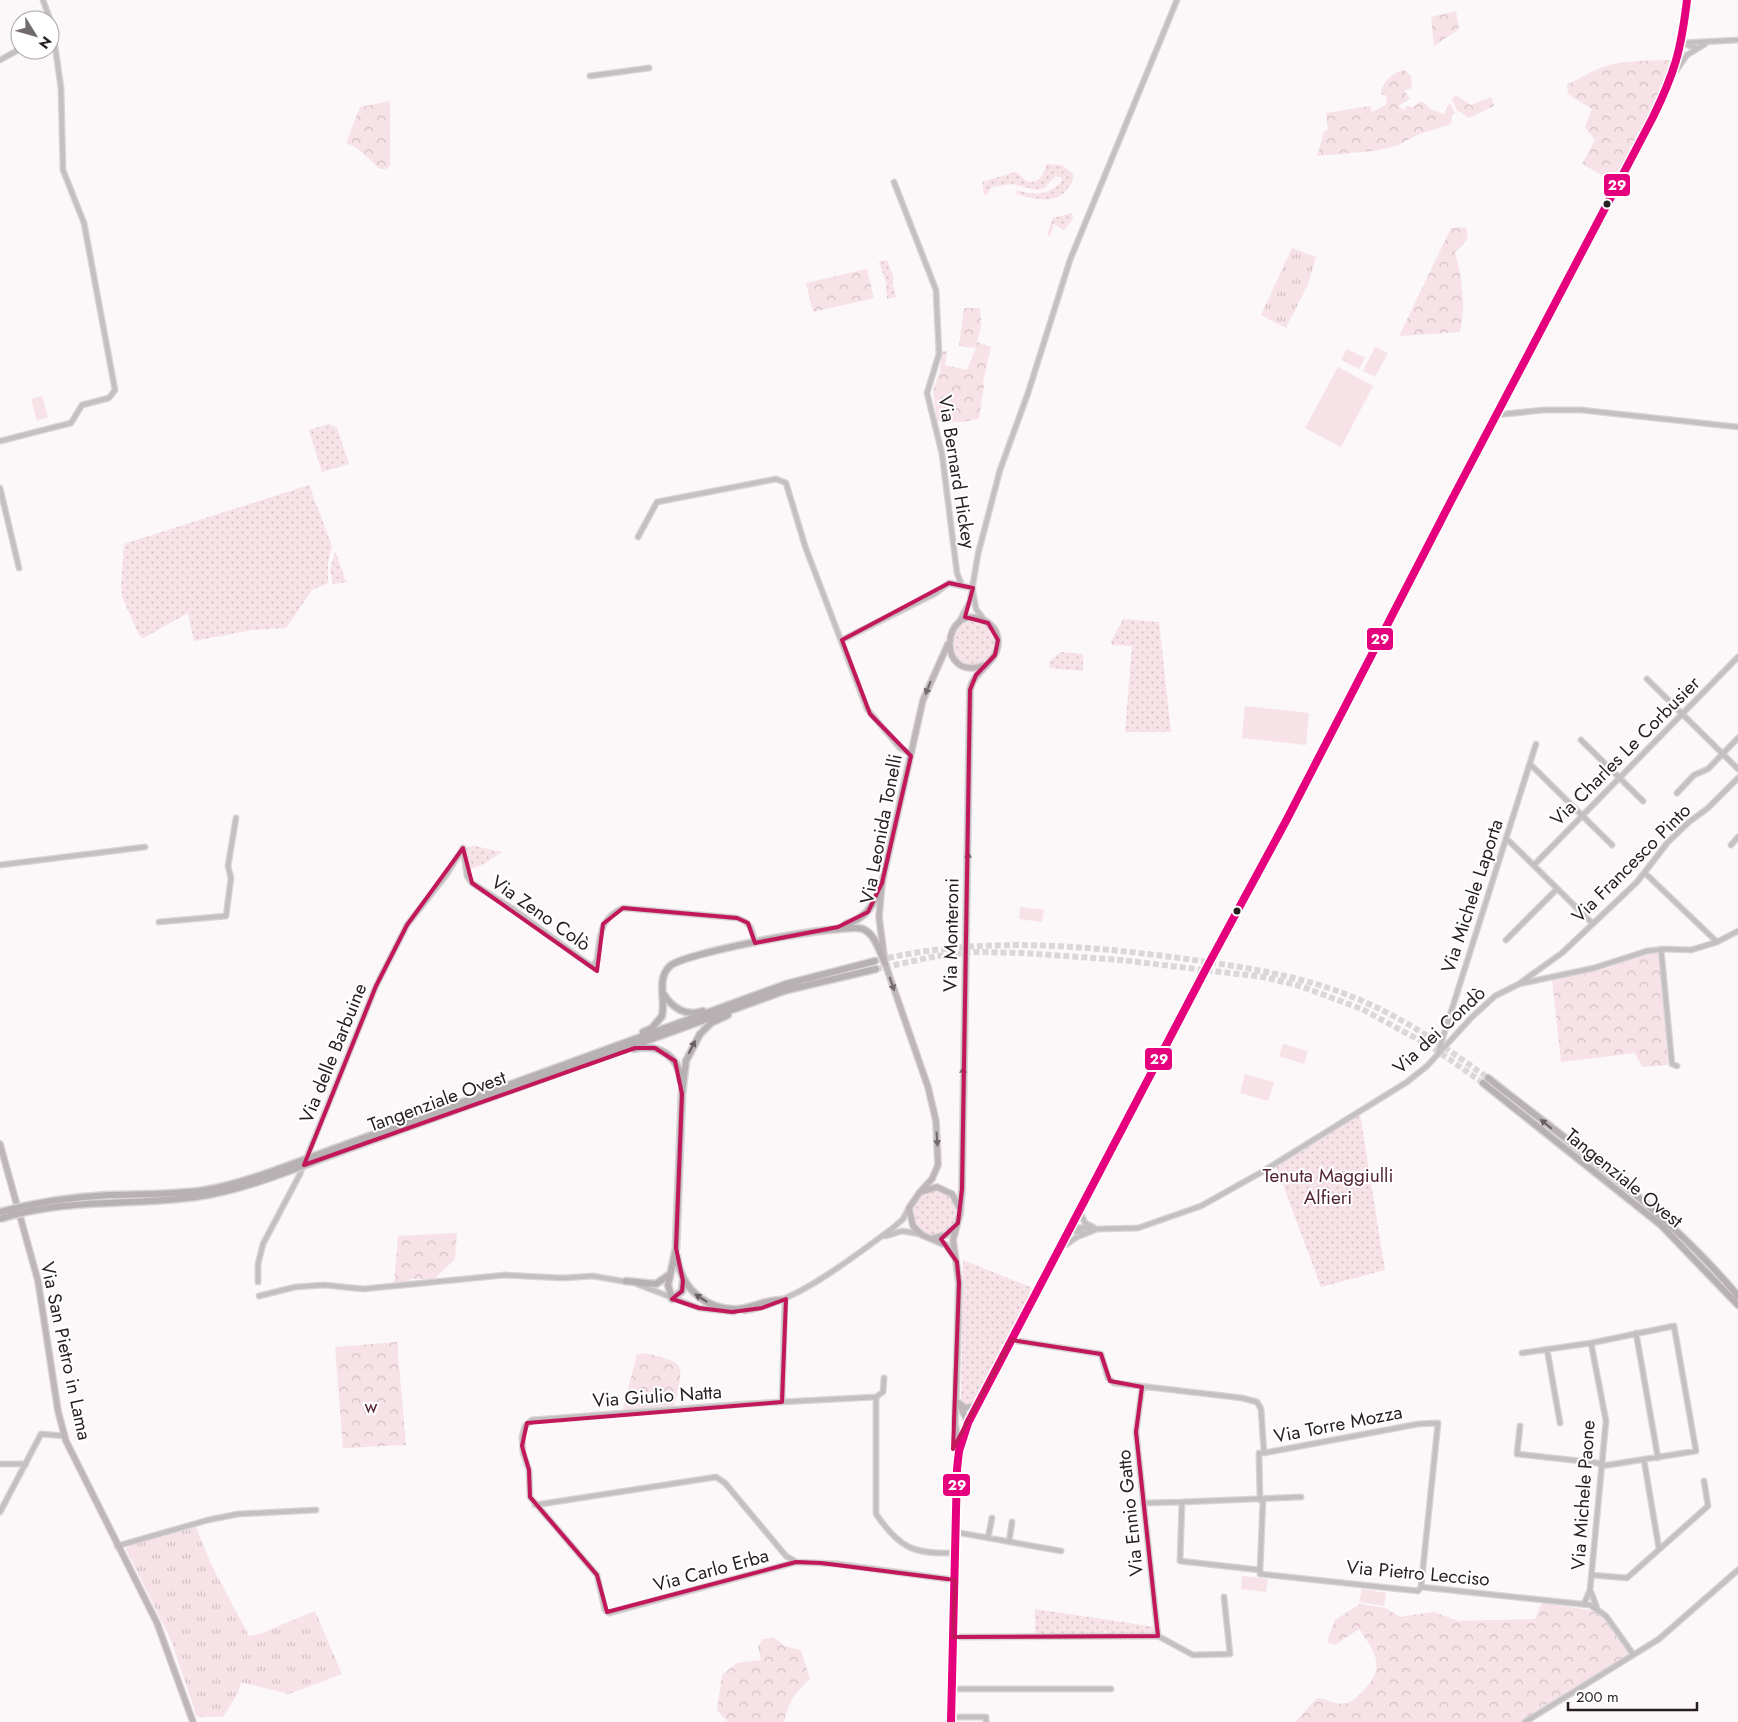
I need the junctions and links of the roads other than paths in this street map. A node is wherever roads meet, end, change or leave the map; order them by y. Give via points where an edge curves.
1 (1178, 0) edge
2 (1687, 0) edge
3 (1738, 40) edge
4 (1682, 43) junction
5 (1707, 43) junction
6 (1696, 48) junction
7 (56, 60) edge
8 (649, 68) dead end
9 (1673, 75) junction
10 (590, 76) dead end
11 (894, 182) dead end
12 (1496, 415) junction
13 (1738, 427) edge
14 (0, 441) edge
15 (0, 488) edge
16 (638, 538) dead end
17 (19, 568) dead end
18 (962, 586) junction
19 (973, 589) junction
20 (988, 623) junction
21 (958, 624) junction
22 (842, 640) junction
23 (948, 644) junction
24 (1738, 657) edge
25 (985, 665) junction
26 (1647, 679) dead end
27 (1682, 714) junction
28 (1738, 738) edge
29 (1581, 740) dead end
30 (1536, 744) dead end
31 (911, 754) junction
32 (1723, 754) junction
33 (1530, 764) junction
34 (1738, 769) edge
35 (1619, 778) junction
36 (1738, 778) edge
37 (1677, 793) dead end
38 (1643, 801) dead end
39 (1582, 815) junction
40 (236, 818) dead end
41 (1738, 837) edge
42 (1506, 838) junction
43 (1612, 844) dead end
44 (1731, 845) dead end
45 (146, 847) dead end
46 (463, 848) joint
47 (0, 865) edge
48 (1534, 865) junction
49 (1645, 873) junction
50 (882, 883) junction
51 (1557, 889) junction
52 (158, 922) dead end
53 (1592, 924) junction
54 (838, 927) junction
55 (1738, 931) edge
56 (1506, 940) dead end
57 (1717, 942) junction
58 (755, 943) junction
59 (1661, 949) junction
60 (875, 961) tunnel mouth
61 (885, 963) junction
62 (876, 969) tunnel mouth
63 (1519, 984) junction
64 (787, 990) junction
65 (663, 994) junction
66 (751, 996) junction
67 (1436, 1056) junction
68 (582, 1061) junction
69 (1677, 1066) dead end
70 (1488, 1078) tunnel mouth
71 (1483, 1083) tunnel mouth
72 (682, 1094) junction
73 (0, 1144) edge
74 (337, 1151) junction
75 (920, 1192) junction
76 (911, 1202) junction
77 (1081, 1207) junction
78 (960, 1210) junction
79 (0, 1212) edge
80 (0, 1219) edge
81 (955, 1227) junction
82 (1070, 1227) junction
83 (1097, 1229) junction
84 (922, 1235) junction
85 (932, 1238) junction
86 (878, 1239) junction
87 (676, 1248) junction
88 (1056, 1253) junction
89 (957, 1262) junction
90 (673, 1269) junction
91 (626, 1281) junction
92 (683, 1281) junction
93 (258, 1282) dead end
94 (259, 1296) dead end
95 (1738, 1296) edge
96 (672, 1299) junction
97 (783, 1300) junction
98 (1738, 1304) edge
99 (1636, 1333) junction
100 (1011, 1340) junction
101 (1591, 1342) junction
102 (1547, 1349) junction
103 (1522, 1352) dead end
104 (884, 1378) dead end
105 (1142, 1387) junction
106 (876, 1397) junction
107 (958, 1401) junction
108 (782, 1402) junction
109 (976, 1406) junction
110 (956, 1416) junction
111 (1560, 1423) dead end
112 (968, 1424) junction
113 (1520, 1426) dead end
114 (65, 1436) junction
115 (959, 1451) junction
116 (1264, 1453) junction
117 (1658, 1458) junction
118 (1644, 1460) junction
119 (0, 1464) edge
120 (26, 1464) junction
121 (1602, 1466) junction
122 (1704, 1481) dead end
123 (1301, 1498) dead end
124 (1261, 1500) junction
125 (1144, 1502) junction
126 (1182, 1502) junction
127 (535, 1505) junction
128 (316, 1510) dead end
129 (0, 1512) edge
130 (992, 1518) dead end
131 (1012, 1522) dead end
132 (955, 1532) junction
133 (988, 1538) junction
134 (1009, 1542) junction
135 (117, 1546) junction
136 (1659, 1549) junction
137 (1061, 1551) dead end
138 (954, 1554) junction
139 (796, 1562) junction
140 (1260, 1570) junction
141 (1738, 1570) edge
142 (1592, 1576) junction
143 (955, 1580) junction
144 (1421, 1587) junction
145 (1590, 1590) junction
146 (1224, 1597) dead end
147 (1584, 1604) junction
148 (1597, 1608) junction
149 (1158, 1636) junction
150 (953, 1637) junction
151 (1633, 1654) junction
152 (1110, 1689) dead end
153 (952, 1690) junction
154 (951, 1720) edge
155 (193, 1722) edge
156 (986, 1722) edge
157 (1526, 1722) edge

1 - 19 street via 1070,260 1000,470 978,554
2 - 4 main road, Via Monteroni
3 - 5 street
4 - 5 street
4 - 6 street
4 - 9 main road, Via Monteroni
5 - 6 street
6 - 9 street via 1683,59
7 - 14 street via 61,88 63,170 84,224 115,392 106,399 82,405 71,423
8 - 10 street
9 - 12 main road, Via Monteroni
11 - 18 street, Via Bernard Hickey via 936,290 939,354 927,393 942,454 957,573
12 - 13 street via 1581,410
12 - 77 main road, Via Monteroni
15 - 17 street
16 - 22 street via 657,502 782,480 789,489 805,546
18 - 19 street
18 - 22 street via 949,583 936,593
19 - 20 street via 976,609
19 - 21 street via 966,613
20 - 21 main road via 973,618
20 - 25 main road, Via Monteroni via 996,633 998,648
21 - 23 main road via 952,629
22 - 31 street via 870,714 900,748
23 - 25 main road via 958,663 971,668
23 -> 31 main road, Via Leonida Tonelli via 923,700
24 - 27 street, Via Charles Le Corbusier
78 -> 25 main road, Via Monteroni via 970,690 973,679
26 - 27 street
27 - 32 street
27 - 35 street, Via Charles Le Corbusier
28 - 32 street
29 - 35 street
30 - 33 street, Via Michele Laporta
31 - 50 main road, Via Leonida Tonelli
32 - 34 street
32 - 37 street via 1708,769 1694,775
33 - 39 street
33 - 42 street, Via Michele Laporta
35 - 38 street
35 - 39 street, Via Charles Le Corbusier
36 - 49 street, Via Francesco Pinto via 1668,842
39 - 43 street
39 - 48 street, Via Charles Le Corbusier
40 - 52 street via 228,866 231,878 226,916
41 - 44 street
42 - 48 street
42 - 67 street, Via Michele Laporta
45 - 47 street
46 - 58 street, Via Zeno Colò via 467,876 472,883 590,965 597,960 603,924 613,913 624,908 737,918 751,927
46 - 93 street, Via delle Barbuine via 407,925 376,986 300,1174 264,1244 258,1264
48 - 51 street
49 - 53 street, Via Francesco Pinto
49 - 57 street
50 - 54 highway via 868,912 860,919
50 - 61 main road, Via Leonida Tonelli via 879,917
51 - 53 street
51 - 56 street
53 - 63 street, Via Francesco Pinto via 1562,953
54 - 58 highway
54 - 61 highway via 855,926 870,934
55 - 57 street, Via dei Condò
57 - 59 street, Via dei Condò via 1691,950
58 - 65 highway via 681,959 670,966 662,978
59 - 63 street, Via dei Condò
59 - 69 street via 1672,1064
60 - 66 highway, Tangenziale Ovest
61 -> 75 main road, Via Leonida Tonelli via 928,1087 936,1121 938,1165 932,1179
62 - 64 highway, Tangenziale Ovest
63 - 67 street, Via dei Condò via 1495,996
64 - 68 highway, Tangenziale Ovest
72 -> 64 highway via 688,1054 705,1028
65 - 66 highway via 676,1008 693,1013
65 - 68 highway via 662,1016 652,1028 588,1053
66 - 68 highway, Tangenziale Ovest
67 - 83 street, Via dei Condò via 1390,1094 1202,1206 1138,1228
68 - 72 highway via 587,1064 635,1048 655,1048 675,1061 681,1076
68 - 74 highway, Tangenziale Ovest
95 -> 70 highway, Tangenziale Ovest via 1655,1212
71 - 98 highway, Tangenziale Ovest via 1661,1225
72 - 87 highway
73 - 114 main road, Via San Pietro in Lama via 38,1281 58,1411
74 - 79 highway, Tangenziale Ovest, bridge via 205,1190 78,1198
74 - 80 highway, Tangenziale Ovest, bridge via 255,1183 216,1193 172,1199 73,1204
75 - 76 main road
75 - 78 main road via 931,1187 942,1188 956,1199
76 - 84 main road via 910,1221
76 - 86 street via 899,1224
77 - 82 main road, Via Monteroni
77 - 83 street via 1080,1215 1085,1222
78 - 81 main road, Via Monteroni
81 - 85 main road via 946,1235
81 - 89 main road, Via Monteroni via 953,1240
82 - 83 street, Via dei Condò
82 - 88 main road, Via Monteroni
83 - 88 street, Via dei Condò
84 - 85 main road
84 - 86 street via 896,1232
85 - 89 main road via 946,1245
86 - 97 street
87 - 90 highway
87 - 92 highway
88 - 100 main road, Via Monteroni
89 - 107 main road, Via Monteroni
90 - 91 highway via 668,1277 656,1284
90 - 96 highway via 668,1285
91 - 94 street via 593,1276 505,1275 363,1289 324,1285 295,1287
91 - 96 street
92 - 96 highway via 682,1290
97 -> 92 highway via 740,1309 721,1307 696,1296
96 - 97 street via 723,1312 762,1308
97 - 108 street
99 - 101 street
99 - 117 street
99 - 117 street via 1674,1326 1696,1451
100 - 105 street, Via Torre Mozza via 1101,1354 1112,1382
100 - 109 main road, Via Monteroni
101 - 102 street
101 - 121 street, Via Michele Paone via 1606,1421
102 - 103 street
102 - 111 street
104 - 106 street via 883,1392
105 - 116 street, Via Torre Mozza via 1257,1402 1261,1409
105 - 125 street, Via Ennio Gatto via 1136,1432
106 - 108 street, Via Giulio Natta
106 - 138 street via 876,1514 910,1549
107 - 109 main road via 965,1408
107 - 110 main road, Via Monteroni
107 - 112 main road, Via Monteroni
108 - 127 street, Via Giulio Natta via 532,1420 525,1426 522,1446 529,1470 528,1491
109 - 112 main road, Via Monteroni
110 - 112 main road via 961,1423
110 - 115 main road, Via Monteroni
112 - 115 main road, Via Monteroni
113 - 121 street via 1517,1454
114 - 120 street via 41,1434
114 - 135 main road, Via San Pietro in Lama
115 - 132 main road, Via Monteroni
116 - 124 street via 1258,1453
116 - 144 street, Via Torre Mozza via 1438,1423
117 - 118 street
118 - 121 street
118 - 136 street
119 - 120 street
120 - 129 street
121 - 142 street, Via Michele Paone
122 - 136 street via 1708,1506
123 - 124 street
124 - 126 street
124 - 140 street
125 - 126 street
125 - 149 street, Via Ennio Gatto
126 - 140 street, Via Pietro Lecciso via 1180,1561
127 - 139 street via 716,1477 726,1483 786,1556
127 - 139 street, Via Carlo Erba via 597,1576 605,1610 609,1613
128 - 135 street via 238,1514
130 - 133 street
131 - 134 street
132 - 133 street
132 - 138 main road, Via Monteroni
133 - 134 street
134 - 137 street
135 - 155 main road, Via San Pietro in Lama via 156,1623
136 - 142 street via 1627,1578
138 - 143 main road, Via Monteroni
139 - 143 street, Via Carlo Erba via 831,1563
140 - 144 street, Via Pietro Lecciso via 1260,1574 1408,1590 1418,1591
141 - 151 street via 1682,1620
142 - 145 street, Via Michele Paone
143 - 150 main road, Via Monteroni
144 - 147 street, Via Pietro Lecciso
145 - 147 street, Via Michele Paone
145 - 148 street, Via Michele Paone
146 - 149 street via 1230,1654 1193,1655
147 - 148 street, Via Pietro Lecciso
148 - 151 street
149 - 150 street
150 - 153 main road, Via Monteroni
151 - 157 street
152 - 153 street
153 - 154 main road, Via Monteroni
154 - 156 street via 986,1717

